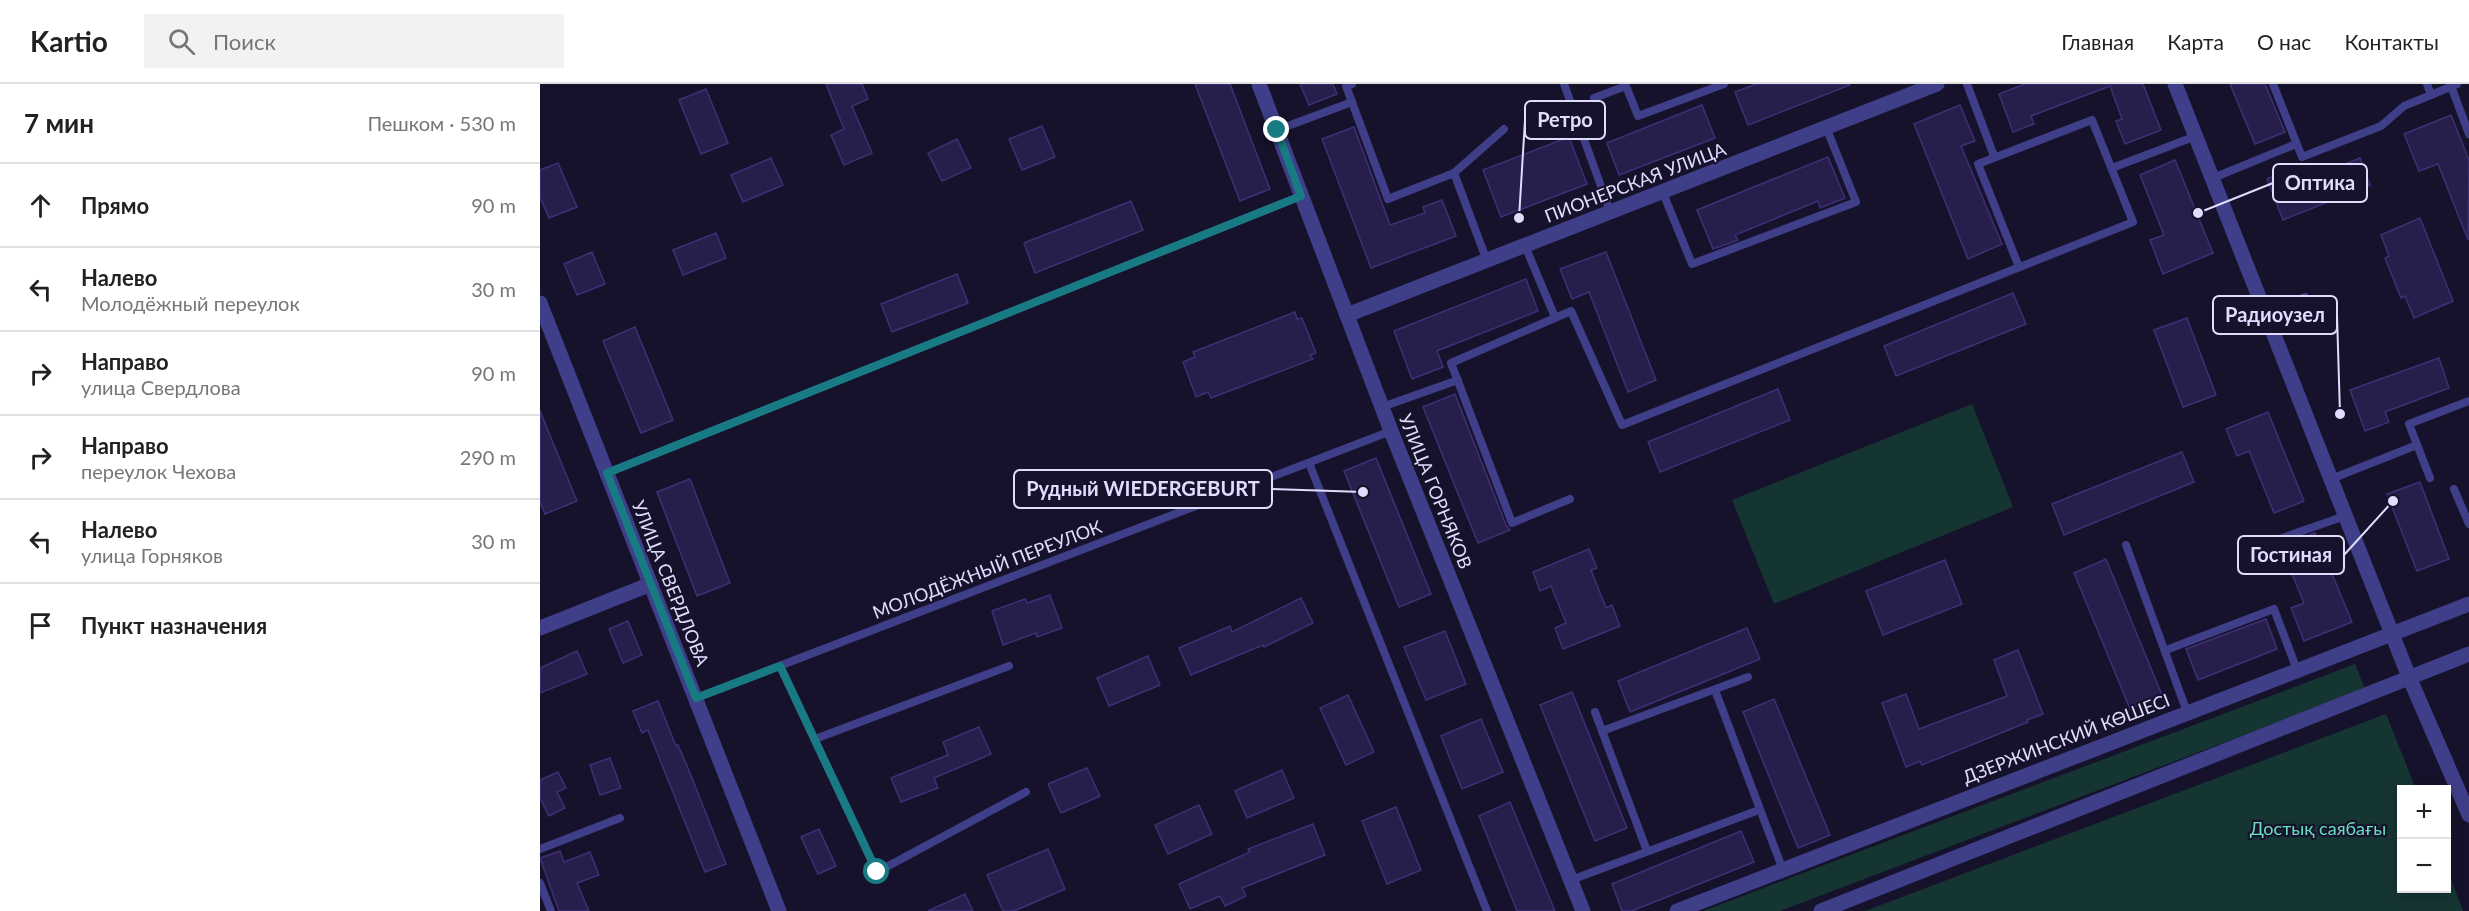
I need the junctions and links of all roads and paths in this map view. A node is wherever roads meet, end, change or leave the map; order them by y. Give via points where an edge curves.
1 (1259, 84) edge
2 (1352, 84) edge
3 (1564, 84) edge
4 (1724, 84) edge
5 (1937, 84) edge
6 (1967, 84) edge
7 (2175, 84) edge
8 (2272, 84) edge
9 (2427, 84) edge
10 (2454, 85) edge
11 (2431, 95) junction
12 (1594, 98) dead end
13 (1352, 102) junction
14 (1826, 127) junction
15 (1504, 129) dead end
16 (1277, 130) junction
17 (2469, 134) edge
18 (2196, 136) junction
19 (2296, 144) junction
20 (1994, 156) junction
21 (2112, 168) junction
22 (1454, 173) junction
23 (2213, 178) junction
24 (1663, 193) junction
25 (1301, 196) junction
26 (1610, 211) junction
27 (1525, 246) junction
28 (1487, 261) junction
29 (2019, 267) junction
30 (2305, 297) dead end
31 (540, 303) edge
32 (2267, 312) junction
33 (1347, 315) junction
34 (1555, 318) junction
35 (1458, 380) junction
36 (2469, 400) edge
37 (1382, 407) junction
38 (1391, 431) junction
39 (2417, 445) junction
40 (1309, 462) junction
41 (607, 473) junction
42 (2331, 478) junction
43 (2430, 478) dead end
44 (2454, 489) dead end
45 (1570, 499) dead end
46 (2345, 516) junction
47 (2469, 524) edge
48 (2279, 539) dead end
49 (2126, 545) dead end
50 (651, 584) junction
51 (2469, 604) edge
52 (540, 628) edge
53 (2393, 634) junction
54 (2166, 650) junction
55 (2469, 654) edge
56 (780, 666) junction
57 (1009, 666) dead end
58 (2297, 670) junction
59 (1748, 677) dead end
60 (2409, 677) junction
61 (1715, 690) junction
62 (696, 698) junction
63 (1595, 712) dead end
64 (2187, 712) junction
65 (1602, 731) junction
66 (815, 739) junction
67 (1026, 792) dead end
68 (1759, 810) junction
69 (2469, 815) edge
70 (620, 818) dead end
71 (540, 849) edge
72 (1647, 851) junction
73 (1783, 870) junction
74 (1570, 880) junction
75 (540, 883) edge
76 (551, 911) edge
77 (779, 911) edge
78 (1487, 911) edge
79 (1583, 911) edge
80 (1677, 911) edge
81 (1821, 911) edge

1 - 16 street, УЛИЦА ГОРНЯКОВ
2 - 13 lane via 1346,86
3 - 26 lane
4 - 12 lane via 1638,116 1626,86
5 - 14 street, ПИОНЕРСКАЯ УЛИЦА
6 - 20 lane
7 - 18 street
8 - 19 lane
9 - 11 lane
10 - 11 lane
10 - 17 lane
11 - 19 lane via 2404,106 2381,126 2302,157
13 - 16 lane
13 - 22 lane via 1388,199
14 - 24 street, ПИОНЕРСКАЯ УЛИЦА
14 - 24 lane via 1856,202 1692,264
15 - 22 lane
16 - 25 street, УЛИЦА ГОРНЯКОВ
18 - 21 lane
18 - 23 street
19 - 23 lane
20 - 21 lane via 2092,120
20 - 29 lane via 1978,164
21 - 29 lane via 2133,222
22 - 28 lane
23 - 32 street
24 - 26 street, ПИОНЕРСКАЯ УЛИЦА
25 - 33 street, УЛИЦА ГОРНЯКОВ
25 - 41 lane
26 - 27 street, ПИОНЕРСКАЯ УЛИЦА
27 - 28 street, ПИОНЕРСКАЯ УЛИЦА
27 - 34 lane
28 - 33 street, ПИОНЕРСКАЯ УЛИЦА
29 - 34 lane via 1622,425 1571,311
30 - 32 lane
31 - 41 street, УЛИЦА СВЕРДЛОВА
32 - 42 street
33 - 37 street, УЛИЦА ГОРНЯКОВ
34 - 35 lane via 1451,363
35 - 37 lane
35 - 45 lane via 1512,523
36 - 39 lane via 2409,424
37 - 38 street, УЛИЦА ГОРНЯКОВ
38 - 40 lane, МОЛОДЁЖНЫЙ ПЕРЕУЛОК
38 - 74 street, УЛИЦА ГОРНЯКОВ
39 - 42 lane
39 - 43 lane
40 - 56 lane, МОЛОДЁЖНЫЙ ПЕРЕУЛОК
40 - 78 lane
41 - 50 street, УЛИЦА СВЕРДЛОВА
42 - 46 street
44 - 47 lane
46 - 48 lane
46 - 53 street
49 - 54 lane
50 - 52 street
50 - 62 street, УЛИЦА СВЕРДЛОВА
51 - 53 street, ДЗЕРЖИНСКИЙ КӨШЕСІ
53 - 58 street, ДЗЕРЖИНСКИЙ КӨШЕСІ
53 - 60 street
54 - 58 lane via 2274,609
54 - 64 lane
55 - 60 street
56 - 62 lane, МОЛОДЁЖНЫЙ ПЕРЕУЛОК
56 - 66 lane
57 - 66 lane
58 - 64 street, ДЗЕРЖИНСКИЙ КӨШЕСІ
59 - 61 lane
60 - 69 street
60 - 81 street
61 - 65 lane
61 - 68 lane
62 - 77 street, УЛИЦА СВЕРДЛОВА
63 - 65 lane
64 - 73 street, ДЗЕРЖИНСКИЙ КӨШЕСІ
65 - 72 lane
66 - 67 lane via 877,872
68 - 72 lane
68 - 73 lane
70 - 71 lane
72 - 74 lane
73 - 80 street, ДЗЕРЖИНСКИЙ КӨШЕСІ
74 - 79 street, УЛИЦА ГОРНЯКОВ
75 - 76 lane

